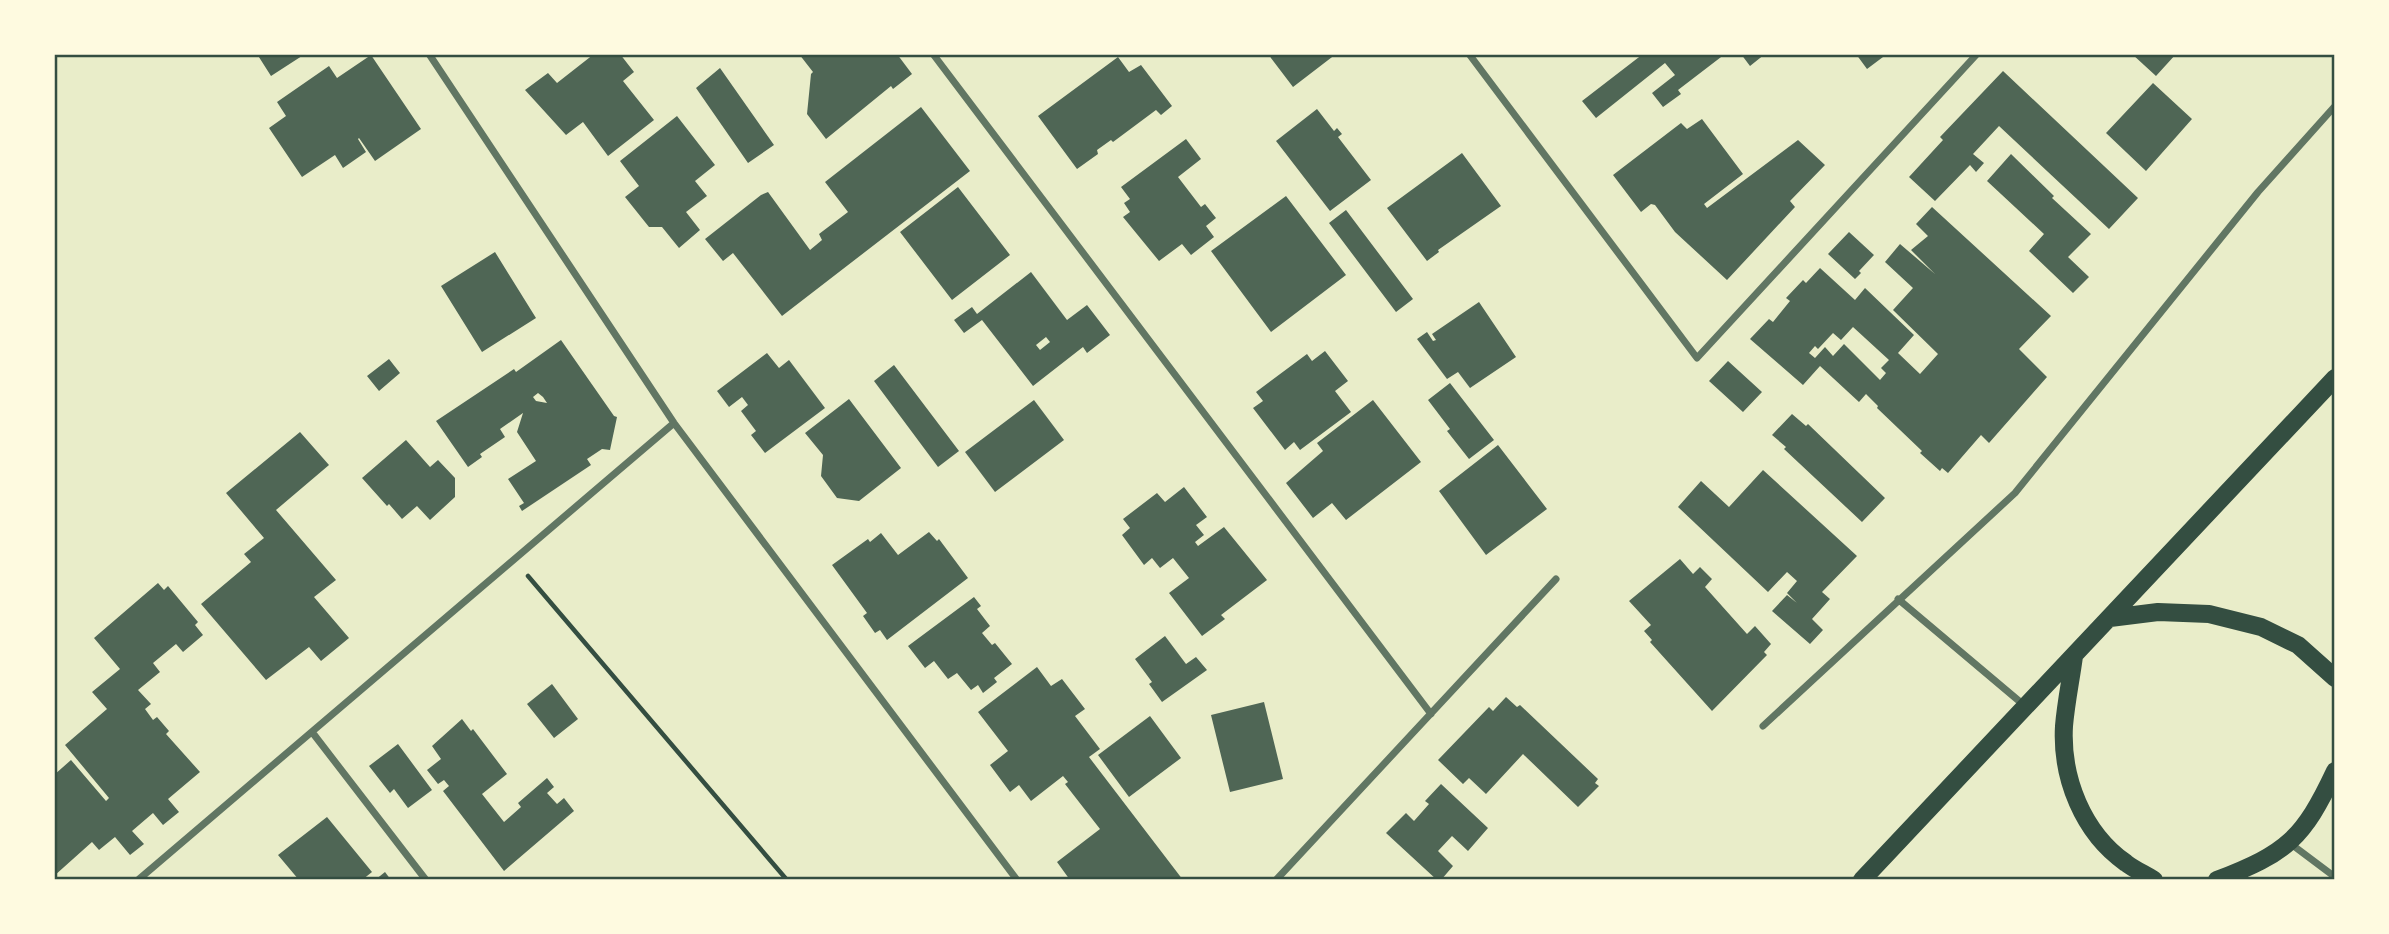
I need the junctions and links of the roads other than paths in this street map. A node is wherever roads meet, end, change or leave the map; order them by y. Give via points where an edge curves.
1 (429, 54) edge
2 (933, 54) edge
3 (1469, 54) edge
4 (1978, 54) edge
5 (2335, 106) edge
6 (2335, 378) edge
7 (674, 423) junction
8 (1556, 579) dead end
9 (1898, 599) junction
10 (2109, 618) junction
11 (2074, 656) junction
12 (2335, 678) edge
13 (2025, 706) junction
14 (1431, 713) junction
15 (1763, 726) dead end
16 (312, 732) junction
17 (2335, 771) edge
18 (2291, 844) junction
19 (2335, 877) edge
20 (138, 880) edge
21 (426, 880) edge
22 (1017, 880) edge
23 (1276, 880) edge
24 (1862, 880) edge
25 (2154, 880) edge
26 (2217, 880) edge

1 - 7 street
2 - 14 street
3 - 4 street via 1697,358
5 - 9 street via 2258,191 2015,493
6 - 10 main road
7 - 16 street
7 - 22 street
8 - 14 street
9 - 13 street
9 - 15 street
10 - 11 main road
10 - 12 main road via 2158,612 2208,614 2261,627 2298,645
11 - 13 main road
11 - 25 main road via 2064,726 2066,769 2075,796 2101,841
13 - 24 main road
14 - 23 street
16 - 20 street
16 - 21 street
17 - 18 main road via 2318,808
18 - 19 street
18 - 26 main road via 2258,864

